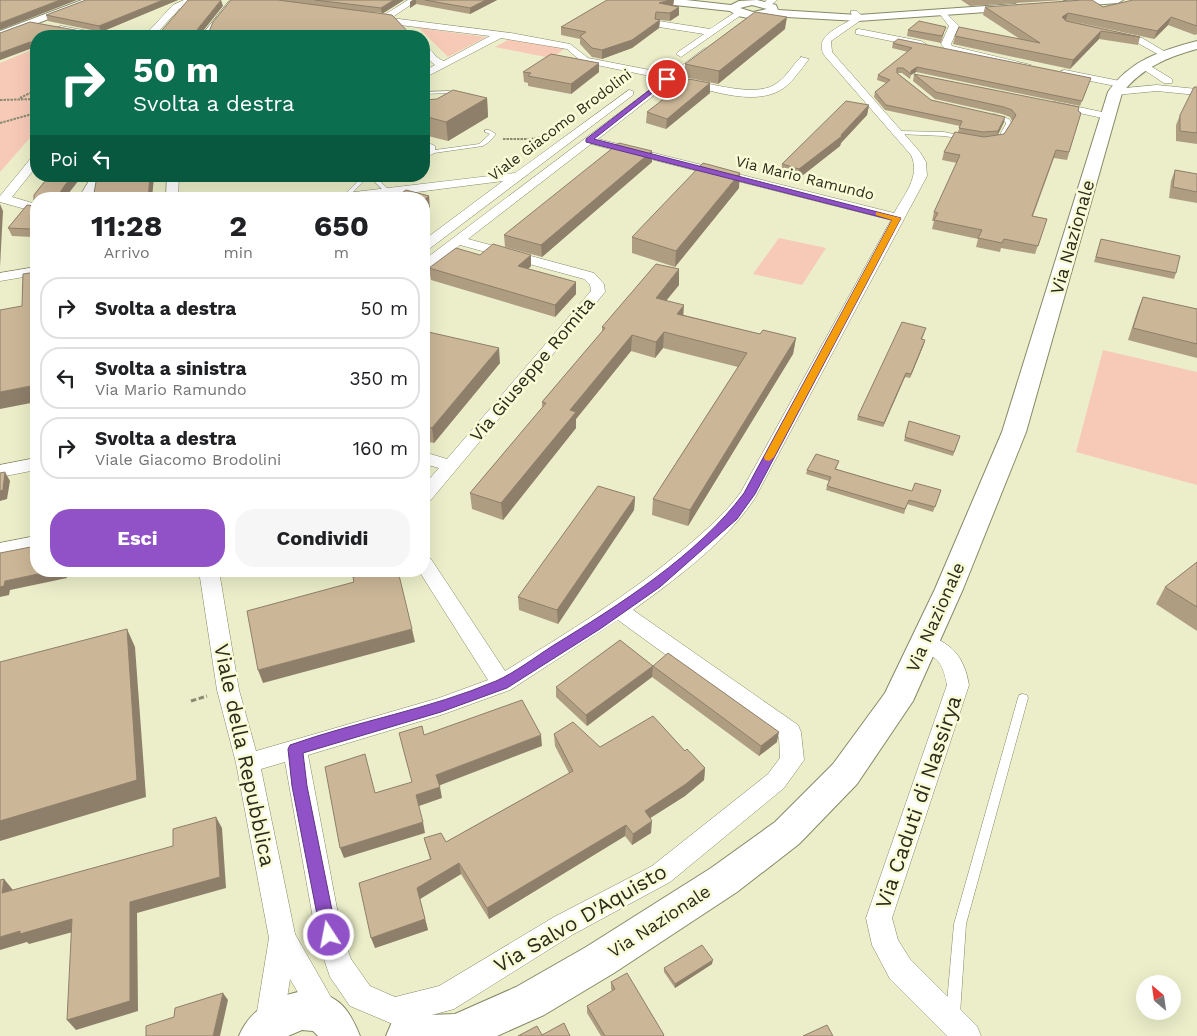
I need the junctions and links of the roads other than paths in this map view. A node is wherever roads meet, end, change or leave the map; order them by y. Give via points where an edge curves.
1 (92, 0) edge
2 (191, 0) edge
3 (414, 0) edge
4 (656, 0) edge
5 (695, 0) edge
6 (1118, 0) edge
7 (219, 1) edge
8 (236, 1) edge
9 (754, 1) edge
10 (1050, 5) edge
11 (770, 7) edge
12 (737, 8) junction
13 (942, 12) junction
14 (755, 15) junction
15 (362, 17) edge
16 (382, 20) junction
17 (856, 21) junction
18 (399, 22) junction
19 (31, 23) junction
20 (659, 24) edge
21 (67, 30) edge
22 (155, 30) edge
23 (211, 30) edge
24 (406, 30) edge
25 (709, 32) junction
26 (1103, 33) edge
27 (0, 35) edge
28 (497, 36) junction
29 (1197, 45) edge
30 (957, 51) junction
31 (1164, 54) junction
32 (430, 56) edge
33 (804, 59) dead end
34 (1142, 64) junction
35 (430, 66) edge
36 (441, 66) junction
37 (662, 68) junction
38 (1040, 68) edge
39 (1058, 71) edge
40 (430, 72) edge
41 (667, 79) junction
42 (1168, 81) junction
43 (1157, 88) junction
44 (450, 92) edge
45 (1117, 92) junction
46 (1195, 92) edge
47 (430, 93) edge
48 (1040, 102) edge
49 (990, 115) edge
50 (487, 132) dead end
51 (900, 133) junction
52 (972, 139) edge
53 (588, 140) junction
54 (987, 141) edge
55 (430, 146) edge
56 (432, 152) joint
57 (30, 167) edge
58 (517, 176) junction
59 (360, 182) edge
60 (378, 182) edge
61 (387, 191) junction
62 (350, 192) edge
63 (380, 192) edge
64 (30, 206) edge
65 (897, 218) junction
66 (457, 240) junction
67 (430, 241) edge
68 (430, 261) edge
69 (30, 272) edge
70 (0, 277) edge
71 (430, 460) edge
72 (30, 465) edge
73 (451, 466) junction
74 (0, 471) edge
75 (430, 490) edge
76 (30, 544) edge
77 (0, 550) edge
78 (430, 573) edge
79 (210, 577) edge
80 (618, 610) junction
81 (924, 642) junction
82 (502, 684) junction
83 (1023, 698) dead end
84 (295, 749) junction
85 (248, 762) junction
86 (282, 938) junction
87 (960, 1028) edge
88 (264, 1030) edge
89 (340, 1031) edge
90 (453, 1035) edge
91 (406, 1036) edge

1 - 19 street
2 - 22 street via 176,7
3 - 16 street
4 - 12 street
5 - 12 street
6 - 10 street
7 - 8 street
8 - 23 street
9 - 11 street
9 - 12 street
11 - 14 street
11 - 17 street
12 - 14 street
12 - 25 street, Viale Giacomo Brodolini
13 - 17 street
13 - 17 street via 1028,4
13 - 30 street via 954,26 946,44
14 - 41 street, Viale Giacomo Brodolini
15 - 16 street
16 - 18 street
17 - 30 street
17 - 51 street via 826,40 827,53
18 - 24 street
18 - 28 street
19 - 21 street
19 - 27 street
20 - 25 street
25 - 37 street, Viale Giacomo Brodolini
26 - 31 street via 1139,40
28 - 36 street
28 - 37 street via 570,47 585,60
29 - 31 main road
30 - 38 street
31 - 34 main road
32 - 36 street
33 - 41 street via 777,88 763,92 741,92
34 - 42 street
34 - 45 main road
35 - 36 street
36 - 40 street
37 - 58 street, Viale Giacomo Brodolini
39 - 45 street
41 - 53 street, Viale Giacomo Brodolini
42 - 45 street
42 - 46 street
43 - 45 street
43 - 45 street
43 - 46 street
44 - 47 lane
45 - 48 street
45 - 81 main road, Via Nazionale via 1014,432
49 - 54 lane via 1007,120 1009,124 1000,139
50 - 56 lane via 493,134 481,145
51 - 52 lane via 944,134
51 - 65 street via 920,162 921,176
53 - 65 street, Via Mario Ramundo
53 - 66 street, Viale Giacomo Brodolini
55 - 56 lane
57 - 64 street via 4,199
58 - 61 street
58 - 67 street, Viale Giacomo Brodolini
59 - 62 lane
60 - 61 lane
61 - 63 street
65 - 80 street via 749,494 733,516 707,540 656,584
66 - 68 street, Viale Giacomo Brodolini
66 - 73 street, Via Giuseppe Romita via 589,276 597,284 598,292
69 - 70 street
71 - 73 street
72 - 74 street
73 - 75 street, Via Giuseppe Romita
76 - 77 street
78 - 82 street
79 - 85 street, Viale della Repubblica via 228,690
80 - 82 street
80 - 84 street, Via Salvo D'Aquisto via 790,732 792,760 776,781 661,874 562,926 444,1000 395,1011 360,996 340,967 329,935
81 - 87 street, Via Caduti di Nassirya via 946,653 955,665 958,684 879,918 886,945 900,969
81 - 90 main road, Via Nazionale via 897,701 845,774 788,833 724,880 600,960 530,1002
82 - 84 street via 441,706
83 - 87 lane via 960,924
84 - 85 street
85 - 86 street, Viale della Repubblica
86 - 88 street, Viale della Repubblica
86 - 89 street, Viale della Repubblica via 309,987
88 - 89 main road via 285,1014 301,1009 316,1011
90 - 91 main road, Via Nazionale

